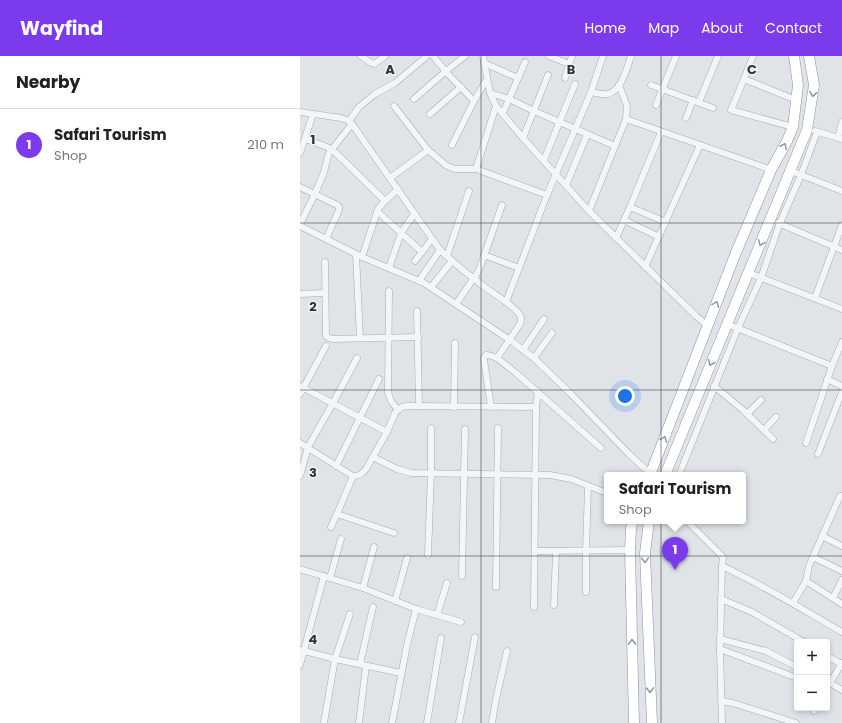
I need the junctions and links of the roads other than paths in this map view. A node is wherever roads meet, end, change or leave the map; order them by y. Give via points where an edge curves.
1 (362, 56) edge
2 (385, 56) edge
3 (427, 56) edge
4 (434, 56) edge
5 (465, 56) edge
6 (483, 56) edge
7 (549, 56) edge
8 (572, 56) edge
9 (603, 56) edge
10 (632, 56) edge
11 (676, 56) edge
12 (718, 56) edge
13 (753, 56) edge
14 (794, 56) edge
15 (809, 56) edge
16 (525, 62) dead end
17 (484, 63) junction
18 (569, 64) junction
19 (446, 71) junction
20 (548, 75) dead end
21 (518, 78) junction
22 (565, 78) dead end
23 (487, 79) junction
24 (744, 79) junction
25 (576, 84) dead end
26 (651, 84) dead end
27 (619, 85) junction
28 (461, 87) junction
29 (662, 89) junction
30 (490, 92) junction
31 (591, 92) junction
32 (414, 99) dead end
33 (509, 99) junction
34 (796, 100) junction
35 (474, 101) junction
36 (696, 101) junction
37 (656, 105) dead end
38 (394, 106) dead end
39 (496, 106) junction
40 (713, 108) dead end
41 (534, 111) junction
42 (300, 112) edge
43 (503, 113) junction
44 (313, 114) junction
45 (430, 114) dead end
46 (686, 118) dead end
47 (626, 119) junction
48 (560, 122) junction
49 (842, 122) edge
50 (350, 123) junction
51 (793, 127) junction
52 (576, 129) junction
53 (812, 131) junction
54 (661, 132) junction
55 (587, 135) junction
56 (523, 138) junction
57 (306, 139) junction
58 (840, 139) edge
59 (452, 145) dead end
60 (700, 145) junction
61 (615, 146) junction
62 (332, 150) junction
63 (428, 150) junction
64 (300, 153) edge
65 (544, 160) junction
66 (476, 170) junction
67 (771, 170) junction
68 (791, 171) junction
69 (556, 174) junction
70 (801, 175) junction
71 (390, 178) junction
72 (566, 185) junction
73 (300, 188) edge
74 (398, 189) junction
75 (469, 191) dead end
76 (842, 191) edge
77 (315, 194) junction
78 (547, 195) junction
79 (385, 200) junction
80 (502, 205) dead end
81 (630, 207) junction
82 (377, 211) junction
83 (589, 211) junction
84 (414, 214) junction
85 (624, 220) junction
86 (666, 222) junction
87 (775, 222) junction
88 (300, 225) edge
89 (842, 225) edge
90 (401, 233) junction
91 (659, 237) junction
92 (616, 238) junction
93 (326, 239) junction
94 (432, 239) junction
95 (834, 247) junction
96 (440, 250) junction
97 (842, 250) edge
98 (422, 252) junction
99 (484, 255) junction
100 (359, 256) junction
101 (447, 256) junction
102 (415, 261) dead end
103 (452, 261) junction
104 (325, 262) dead end
105 (645, 267) junction
106 (389, 268) junction
107 (520, 268) junction
108 (749, 273) junction
109 (474, 278) junction
110 (761, 278) junction
111 (419, 281) junction
112 (431, 287) junction
113 (389, 291) dead end
114 (325, 293) junction
115 (300, 294) edge
116 (816, 298) junction
117 (506, 302) junction
118 (456, 304) junction
119 (842, 309) edge
120 (417, 311) dead end
121 (544, 319) dead end
122 (728, 324) junction
123 (708, 326) junction
124 (738, 328) junction
125 (552, 333) dead end
126 (389, 337) junction
127 (418, 337) junction
128 (360, 338) junction
129 (510, 340) junction
130 (842, 342) edge
131 (455, 343) dead end
132 (326, 346) dead end
133 (523, 350) junction
134 (356, 358) dead end
135 (497, 358) junction
136 (534, 358) junction
137 (832, 366) junction
138 (379, 379) dead end
139 (827, 379) junction
140 (714, 386) junction
141 (842, 386) edge
142 (302, 387) edge
143 (538, 391) junction
144 (842, 392) edge
145 (300, 394) edge
146 (761, 400) dead end
147 (333, 403) junction
148 (419, 406) junction
149 (454, 407) junction
150 (491, 407) junction
151 (536, 407) junction
152 (398, 410) junction
153 (747, 414) junction
154 (360, 417) junction
155 (776, 417) dead end
156 (431, 428) dead end
157 (498, 428) dead end
158 (465, 429) dead end
159 (764, 430) junction
160 (387, 432) junction
161 (773, 439) dead end
162 (300, 443) edge
163 (806, 443) dead end
164 (308, 447) junction
165 (601, 448) dead end
166 (818, 454) dead end
167 (373, 457) junction
168 (336, 466) junction
169 (649, 472) edge
170 (652, 472) edge
171 (666, 472) edge
172 (680, 472) edge
173 (431, 474) junction
174 (464, 474) junction
175 (498, 474) junction
176 (535, 474) junction
177 (300, 476) edge
178 (353, 476) junction
179 (588, 486) junction
180 (604, 492) edge
181 (842, 496) edge
182 (337, 514) junction
183 (633, 524) edge
184 (649, 524) edge
185 (690, 524) edge
186 (331, 527) dead end
187 (394, 533) dead end
188 (822, 536) junction
189 (341, 539) dead end
190 (842, 546) edge
191 (374, 547) dead end
192 (630, 550) junction
193 (586, 551) junction
194 (535, 552) junction
195 (556, 552) junction
196 (428, 555) dead end
197 (813, 557) junction
198 (407, 558) dead end
199 (722, 566) junction
200 (300, 569) edge
201 (842, 571) edge
202 (462, 576) dead end
203 (327, 577) junction
204 (842, 580) edge
205 (806, 581) junction
206 (447, 583) dead end
207 (496, 587) dead end
208 (363, 588) junction
209 (586, 592) dead end
210 (833, 598) junction
211 (721, 599) junction
212 (395, 601) junction
213 (794, 603) junction
214 (842, 604) edge
215 (554, 605) dead end
216 (373, 607) dead end
217 (534, 607) dead end
218 (416, 609) junction
219 (350, 614) dead end
220 (438, 615) junction
221 (461, 622) dead end
222 (842, 632) edge
223 (475, 637) dead end
224 (441, 638) dead end
225 (720, 639) junction
226 (799, 639) edge
227 (720, 649) junction
228 (302, 650) edge
229 (507, 651) dead end
230 (830, 658) edge
231 (335, 659) junction
232 (300, 664) edge
233 (842, 664) edge
234 (363, 665) junction
235 (794, 665) edge
236 (401, 673) junction
237 (794, 677) edge
238 (830, 680) edge
239 (830, 684) edge
240 (842, 690) edge
241 (721, 701) junction
242 (324, 723) edge
243 (359, 723) edge
244 (392, 723) edge
245 (427, 723) edge
246 (459, 723) edge
247 (492, 723) edge
248 (634, 723) edge
249 (652, 723) edge
250 (722, 723) edge
251 (796, 723) edge

1 - 2 street via 374,64
3 - 50 street via 395,83 359,107
4 - 19 street
5 - 19 street
6 - 17 street
7 - 18 street
8 - 18 street
9 - 31 street
10 - 27 street
11 - 29 street
12 - 36 street
13 - 24 street
14 - 34 highway via 798,85
15 -> 53 highway via 814,85
16 - 21 street
17 - 21 street
17 - 23 street
18 - 22 street
19 - 28 street
19 - 32 street
20 - 41 street
21 - 33 street
23 - 30 street
23 - 35 street
24 - 34 street
24 - 51 street via 732,110
25 - 48 street
26 - 29 street
27 - 31 street via 607,94
27 - 47 street via 627,106
28 - 35 street
28 - 45 street
29 - 36 street
29 - 37 street
30 - 33 street
30 - 39 street
31 - 52 street
33 - 41 street
33 - 43 street
34 - 51 highway
35 - 59 street
36 - 40 street
36 - 46 street
38 - 63 street
39 - 43 street
39 - 66 street
41 - 48 street
41 - 56 street
42 - 44 street
43 - 56 street
44 - 50 street via 341,118
44 - 57 street
47 - 54 street
47 - 61 street
48 - 52 street
48 - 65 street
49 - 58 street
50 - 62 street
50 - 71 street
67 -> 51 highway
52 - 55 street
52 - 69 street
53 - 58 street
53 - 68 highway
53 - 70 street
54 - 60 street
54 - 81 street
55 - 61 street
55 - 72 street
56 - 65 street
57 - 62 street
57 - 64 street
60 - 67 street
60 - 86 street
61 - 83 street
62 - 77 street
62 - 79 street
63 - 66 street via 447,166
63 - 71 street
65 - 69 street
66 - 78 street
123 -> 67 highway
68 - 70 street
68 - 87 highway
69 - 72 street
69 - 78 street
70 - 76 street
70 - 87 street
71 - 74 street
72 - 83 street
73 - 77 street
74 - 79 street
74 - 84 street
75 - 101 street
77 - 88 street
77 - 93 street via 339,207
78 - 107 street
79 - 82 street
80 - 99 street
81 - 85 street
81 - 86 street
82 - 90 street
82 - 100 street
83 - 92 street
84 - 90 street
84 - 94 street
85 - 91 street
85 - 92 street
86 - 91 street
87 - 95 street
87 -> 108 highway
87 - 110 street
88 - 93 street
89 - 95 street
90 - 98 street
90 - 106 street
91 - 105 street
92 - 105 street
93 - 100 street
94 - 96 street
94 - 98 street
95 - 97 street
95 - 116 street
96 - 101 street
96 - 111 street
98 - 102 street
99 - 107 street
99 - 109 street
100 - 106 street
100 - 128 street
101 - 103 street
103 - 109 street
103 - 112 street
104 - 114 street
105 - 123 street
106 - 111 street
107 - 117 street
108 - 110 street
108 - 122 highway
109 - 117 street
109 - 118 street
110 - 116 street
110 - 124 street
111 - 112 street
112 - 118 street
113 - 126 street
114 - 115 street
114 - 128 street via 326,336 334,339
116 - 119 street
117 - 129 street via 521,316 520,324
118 - 129 street
120 - 127 street
121 - 133 street
122 - 124 street
122 -> 171 highway
170 -> 123 highway
124 - 137 street
124 - 140 street
125 - 136 street
126 - 127 street
126 - 128 street
126 - 152 street via 388,392
127 - 148 street
129 - 133 street
129 - 135 street
130 - 137 street
131 - 149 street
132 - 142 street
133 - 136 street
134 - 147 street
135 - 143 street
135 - 150 street via 486,355 484,358
136 - 169 street
137 - 139 street
138 - 154 street
139 - 141 street
139 - 163 street
140 - 153 street
140 - 172 street
142 - 145 street
142 - 147 street
143 - 151 street
143 - 165 street
144 - 166 street
146 - 153 street
147 - 154 street
147 - 164 street
148 - 149 street
148 - 152 street via 407,406
149 - 150 street
150 - 151 street
151 - 176 street
152 - 160 street
153 - 159 street
154 - 160 street
154 - 168 street
155 - 159 street
156 - 173 street
157 - 175 street
158 - 174 street
159 - 161 street
160 - 167 street
162 - 164 street
164 - 168 street
164 - 177 street
167 - 173 street via 403,471
167 - 178 street via 363,474
168 - 178 street
173 - 174 street
173 - 196 street
174 - 175 street
174 - 202 street
175 - 176 street
175 - 207 street
176 - 179 street via 559,476
176 - 194 street
178 - 182 street
179 - 180 street
179 - 193 street
181 - 188 street
182 - 186 street
182 - 187 street
183 - 192 highway
184 -> 249 highway via 645,554
185 - 199 street via 723,557
188 - 190 street
188 - 197 street
189 - 203 street
191 - 208 street
192 - 193 street
248 -> 192 highway
193 - 195 street
193 - 209 street
194 - 195 street
194 - 217 street
195 - 215 street
197 - 201 street
197 - 205 street
198 - 212 street
199 - 211 street
199 - 213 street
200 - 203 street
203 - 208 street
203 - 228 street
204 - 210 street
205 - 210 street
205 - 213 street
206 - 220 street
208 - 212 street
210 - 214 street
211 - 225 street
211 - 226 street via 752,612
212 - 218 street
213 - 222 street
216 - 234 street
218 - 220 street
218 - 236 street
219 - 231 street
220 - 221 street
223 - 246 street
224 - 245 street
225 - 227 street
225 - 235 street via 766,651
227 - 237 street
227 - 241 street
228 - 231 street
228 - 232 street
229 - 247 street
230 - 233 street
231 - 234 street
231 - 242 street
233 - 238 street
234 - 236 street
234 - 243 street
236 - 244 street
239 - 240 street
241 - 250 street
241 - 251 street

